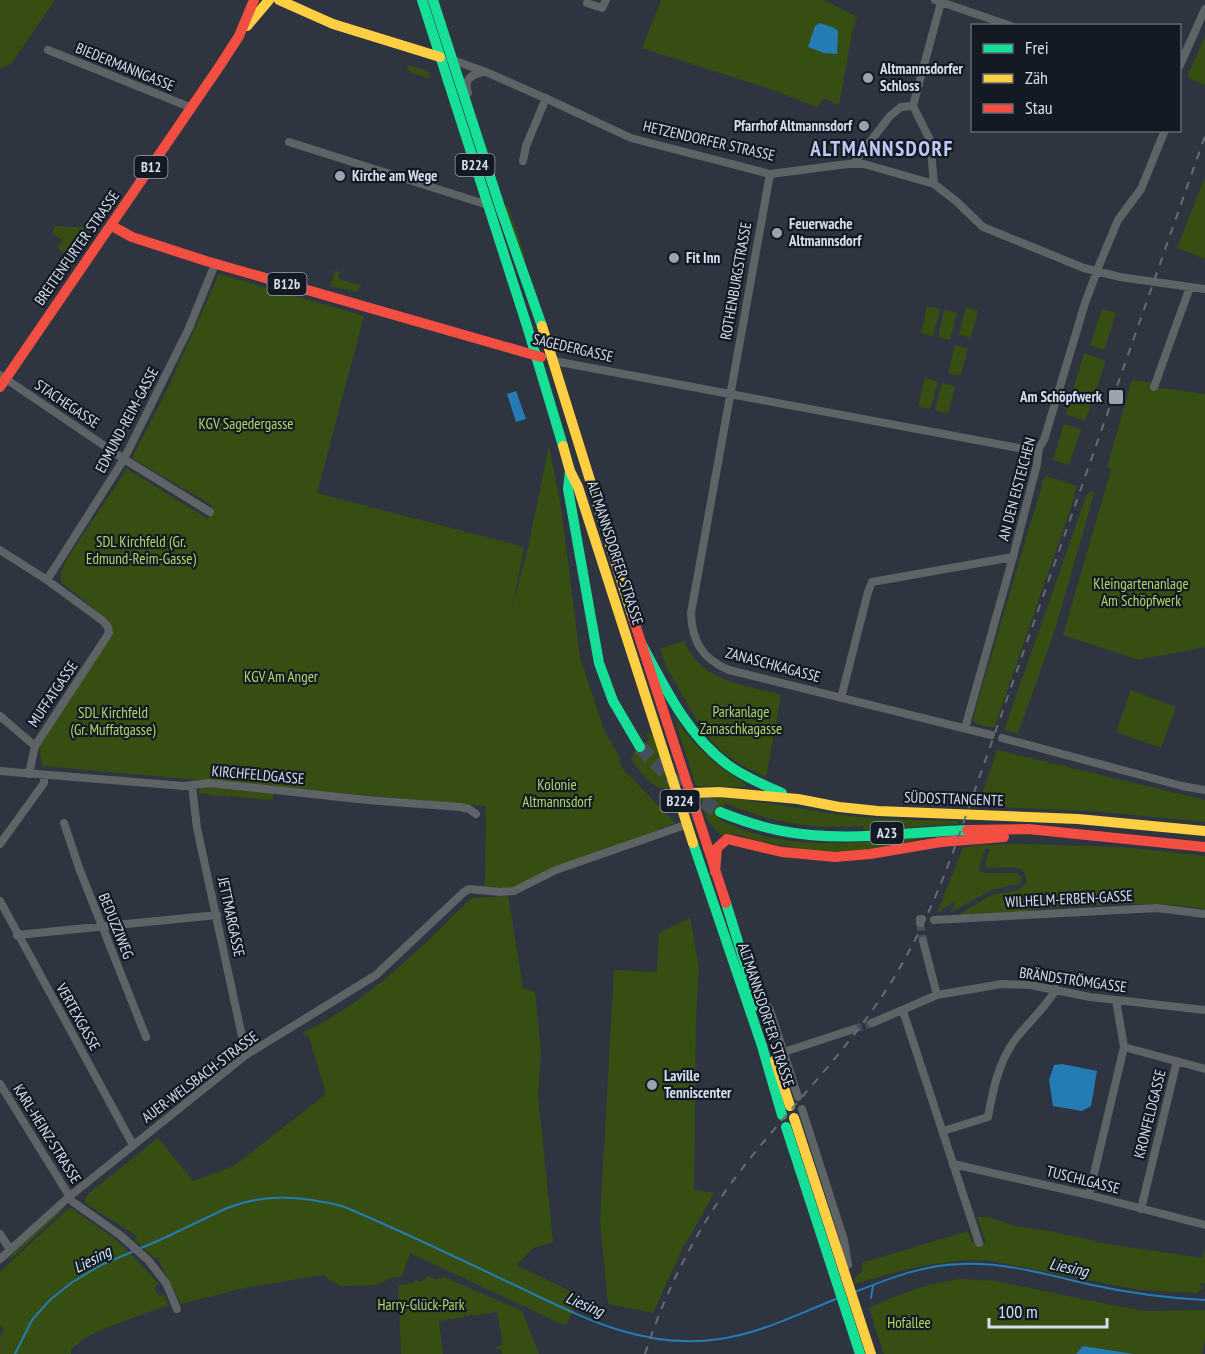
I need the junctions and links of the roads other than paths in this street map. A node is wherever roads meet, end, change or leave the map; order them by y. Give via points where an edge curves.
1 (254, 0) edge
2 (269, 0) edge
3 (279, 0) edge
4 (422, 0) edge
5 (433, 0) edge
6 (606, 0) edge
7 (940, 0) edge
8 (587, 3) dead end
9 (1205, 9) edge
10 (1006, 24) edge
11 (239, 36) junction
12 (48, 50) dead end
13 (440, 57) junction
14 (452, 59) junction
15 (1181, 60) edge
16 (486, 72) junction
17 (546, 98) junction
18 (912, 106) junction
19 (192, 108) junction
20 (472, 122) junction
21 (1164, 132) edge
22 (289, 142) dead end
23 (523, 161) dead end
24 (853, 164) junction
25 (770, 174) junction
26 (934, 184) junction
27 (488, 205) junction
28 (112, 226) junction
29 (215, 264) junction
30 (1097, 272) junction
31 (1190, 287) junction
32 (1205, 289) edge
33 (535, 356) junction
34 (554, 361) junction
35 (2, 380) edge
36 (1154, 387) dead end
37 (729, 394) junction
38 (1039, 447) junction
39 (124, 459) junction
40 (570, 471) junction
41 (210, 512) dead end
42 (0, 550) edge
43 (1013, 557) junction
44 (47, 580) junction
45 (642, 645) junction
46 (841, 698) junction
47 (0, 717) edge
48 (965, 728) junction
49 (991, 735) dead end
50 (1002, 738) dead end
51 (34, 746) junction
52 (640, 747) tunnel mouth
53 (0, 771) edge
54 (29, 774) junction
55 (44, 775) junction
56 (192, 786) junction
57 (1205, 790) edge
58 (689, 795) junction
59 (798, 799) junction
60 (682, 806) junction
61 (720, 812) tunnel mouth
62 (476, 814) dead end
63 (64, 823) dead end
64 (688, 824) junction
65 (1205, 831) edge
66 (1057, 833) junction
67 (0, 844) edge
68 (1205, 846) edge
69 (715, 872) junction
70 (0, 901) edge
71 (1205, 914) edge
72 (217, 915) junction
73 (934, 920) dead end
74 (102, 926) junction
75 (18, 935) junction
76 (923, 941) tunnel mouth
77 (752, 987) junction
78 (1056, 989) junction
79 (937, 995) junction
80 (1116, 1000) junction
81 (1205, 1010) edge
82 (903, 1011) junction
83 (872, 1023) tunnel mouth
84 (854, 1029) tunnel mouth
85 (146, 1037) dead end
86 (1124, 1047) junction
87 (784, 1052) junction
88 (246, 1055) junction
89 (1177, 1061) junction
90 (1205, 1069) edge
91 (0, 1084) edge
92 (798, 1096) dead end
93 (790, 1106) dead end
94 (802, 1108) dead end
95 (782, 1115) dead end
96 (790, 1122) dead end
97 (943, 1131) junction
98 (133, 1145) junction
99 (954, 1164) junction
100 (1089, 1195) junction
101 (70, 1196) junction
102 (1141, 1209) junction
103 (1205, 1225) edge
104 (0, 1234) edge
105 (979, 1243) dead end
106 (9, 1248) junction
107 (0, 1259) edge
108 (843, 1273) junction
109 (177, 1310) dead end
110 (853, 1310) junction
111 (860, 1354) edge
112 (871, 1354) edge

1 - 11 main road, BREITENFURTER STRASSE / B12
2 - 11 main road, BREITENFURTER STRASSE / B12
3 - 13 main road, HETZENDORFER STRASSE via 333,24
4 - 13 main road, ALTMANNSDORFER STRASSE / B224
5 - 14 main road, ALTMANNSDORFER STRASSE / B224
6 - 8 street via 602,8
7 - 10 street
7 - 18 street
9 - 15 street
11 - 19 main road, BREITENFURTER STRASSE / B12
12 - 19 street, BIEDERMANNGASSE
13 - 14 street, HETZENDORFER STRASSE
13 - 27 main road, ALTMANNSDORFER STRASSE / B224
14 - 16 street, HETZENDORFER STRASSE
14 - 20 main road, ALTMANNSDORFER STRASSE / B224
16 - 17 street, HETZENDORFER STRASSE
16 - 20 street, ALTMANNSDORFER STRASSE via 472,75 466,83 475,113
17 - 23 street
17 - 25 street, HETZENDORFER STRASSE via 631,138
18 - 24 street via 901,107 890,116
18 - 26 street via 930,140
19 - 28 main road, BREITENFURTER STRASSE / B12
20 - 34 main road, ALTMANNSDORFER STRASSE / B224
21 - 30 street, AN DEN EISTEICHEN via 1141,189 1118,220
22 - 27 street
24 - 25 street, HETZENDORFER STRASSE
24 - 26 street, HETZENDORFER STRASSE
25 - 37 street, ROTHENBURGSTRASSE
26 - 30 street, HETZENDORFER STRASSE via 982,227
27 - 33 main road, ALTMANNSDORFER STRASSE / B224
28 - 29 main road, SAGEDERGASSE / B12b
28 - 35 main road, BREITENFURTER STRASSE / B12
29 - 33 main road, SAGEDERGASSE / B12b
29 - 39 street, EDMUND-REIM-GASSE via 184,338
30 - 31 street
30 - 38 street, AN DEN EISTEICHEN
31 - 32 street
31 - 36 street
33 - 34 main road, SAGEDERGASSE / B12b
33 - 40 main road, ALTMANNSDORFER STRASSE / B224
34 - 37 street, SAGEDERGASSE
34 - 45 main road, ALTMANNSDORFER STRASSE / B224
35 - 39 street, STACHEGASSE
37 - 38 street, SAGEDERGASSE via 1029,450
37 - 46 street, ZANASCHKAGASSE via 691,613 695,641 709,659 729,670
38 - 43 street, AN DEN EISTEICHEN
39 - 41 street, STACHEGASSE
39 - 44 street, EDMUND-REIM-GASSE
40 - 52 main road via 568,489 595,650 613,702
40 - 60 main road, ALTMANNSDORFER STRASSE / B224
42 - 44 street
43 - 46 street via 872,582
43 - 48 street, AN DEN EISTEICHEN
44 - 51 street, MUFFATGASSE via 103,621 109,633
45 - 58 main road, ALTMANNSDORFER STRASSE / B224
45 - 59 main road via 677,711 703,745 742,775
46 - 48 street, ZANASCHKAGASSE
47 - 51 street
48 - 49 street, ZANASCHKAGASSE
50 - 57 street
51 - 54 street, MUFFATGASSE
53 - 54 street, KIRCHFELDGASSE
54 - 55 street, KIRCHFELDGASSE
55 - 56 street, KIRCHFELDGASSE
55 - 67 street via 44,783
56 - 62 street, KIRCHFELDGASSE via 216,783 460,807
56 - 72 street, JETTMARGASSE via 197,828
58 - 59 main road, SÜDOSTTANGENTE / A23 via 703,792
58 - 60 main road
58 - 69 main road, ALTMANNSDORFER STRASSE / B224
59 - 65 main road, SÜDOSTTANGENTE / A23 via 878,811 1078,819
60 - 64 main road, ALTMANNSDORFER STRASSE / B224
61 - 66 main road, SÜDOSTTANGENTE / A23 via 759,827 812,836 991,829
63 - 74 street, BEDUZZIWEG
64 - 88 street, AUER-WELSBACH-STRASSE via 556,870 514,891 469,889 376,975
64 - 95 main road, ALTMANNSDORFER STRASSE / B224
66 - 68 main road, SÜDOSTTANGENTE / A23
66 - 69 main road via 1045,837 969,839 835,857 782,852 727,839 716,847
69 - 77 main road, ALTMANNSDORFER STRASSE / B224
70 - 75 street, VERTEXGASSE
71 - 73 street, WILHELM-ERBEN-GASSE via 1157,908
72 - 74 street
72 - 88 street, JETTMARGASSE
74 - 75 street
74 - 85 street, BEDUZZIWEG
75 - 98 street, VERTEXGASSE
76 - 79 street
77 - 87 street, ALTMANNSDORFER STRASSE via 770,1010
77 - 93 main road, ALTMANNSDORFER STRASSE / B224
78 - 79 street, BRÄNDSTRÖMGASSE via 1002,984
78 - 80 street, BRÄNDSTRÖMGASSE
78 - 97 street via 1007,1052 995,1081 988,1117
79 - 82 street, BRÄNDSTRÖMGASSE
80 - 81 street, BRÄNDSTRÖMGASSE
80 - 86 street
82 - 83 street, BRÄNDSTRÖMGASSE
82 - 97 street
84 - 87 street
86 - 89 street
86 - 100 street
87 - 92 street, ALTMANNSDORFER STRASSE
88 - 98 street, AUER-WELSBACH-STRASSE
89 - 90 street
89 - 102 street, KRONFELDGASSE
91 - 101 street, KARL-HEINZ-STRASSE
94 - 108 street via 844,1240
96 - 108 main road
97 - 99 street
98 - 101 street, AUER-WELSBACH-STRASSE
99 - 100 street, TUSCHLGASSE
99 - 105 street
100 - 102 street, TUSCHLGASSE
101 - 106 street, AUER-WELSBACH-STRASSE
101 - 109 street, KARL-HEINZ-STRASSE via 148,1260 166,1283
102 - 103 street, TUSCHLGASSE
104 - 106 street
106 - 107 street, AUER-WELSBACH-STRASSE
108 - 110 main road
110 - 111 main road
110 - 112 main road

